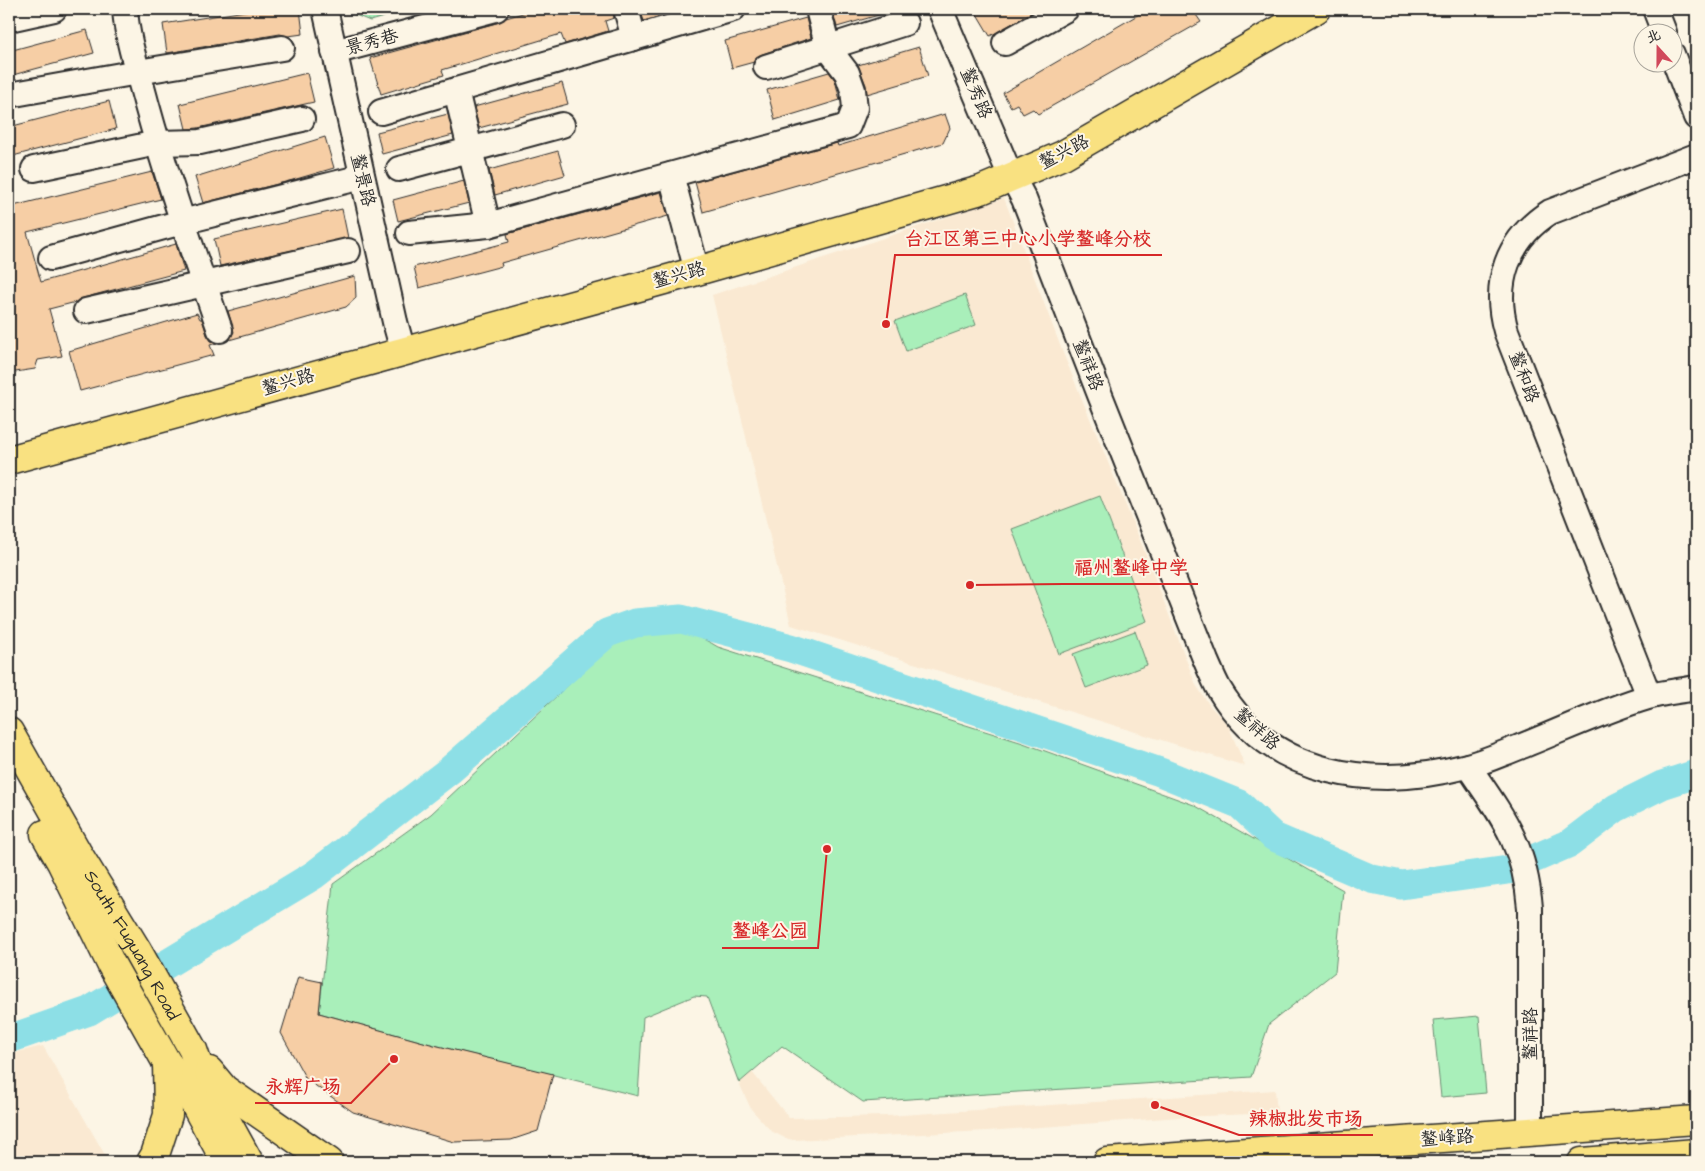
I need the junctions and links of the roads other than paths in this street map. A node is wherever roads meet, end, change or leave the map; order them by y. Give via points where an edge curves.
1 (54, 9) edge
2 (125, 9) edge
3 (325, 9) edge
4 (496, 9) edge
5 (626, 9) edge
6 (733, 9) edge
7 (818, 9) edge
8 (940, 9) edge
9 (1066, 9) edge
10 (1288, 9) edge
11 (1316, 9) edge
12 (1655, 9) edge
13 (9, 19) edge
14 (1660, 22) edge
15 (905, 23) dead end
16 (634, 38) junction
17 (1005, 43) dead end
18 (282, 48) dead end
19 (828, 48) junction
20 (334, 52) junction
21 (766, 68) dead end
22 (138, 72) junction
23 (1679, 72) edge
24 (456, 90) junction
25 (9, 95) edge
26 (380, 112) dead end
27 (1696, 117) edge
28 (302, 119) dead end
29 (562, 124) dead end
30 (157, 143) junction
31 (471, 150) junction
32 (1696, 156) edge
33 (399, 168) dead end
34 (34, 169) dead end
35 (1009, 170) junction
36 (671, 175) junction
37 (362, 177) junction
38 (182, 222) junction
39 (488, 225) junction
40 (409, 233) dead end
41 (348, 250) dead end
42 (51, 258) dead end
43 (695, 264) junction
44 (204, 284) junction
45 (86, 311) dead end
46 (220, 330) dead end
47 (401, 344) junction
48 (9, 445) edge
49 (9, 460) edge
50 (1696, 688) edge
51 (1649, 696) junction
52 (9, 732) edge
53 (1468, 766) junction
54 (9, 770) edge
55 (193, 1050) junction
56 (167, 1063) junction
57 (1696, 1120) edge
58 (1530, 1133) junction
59 (1696, 1153) edge
60 (151, 1162) edge
61 (226, 1162) edge
62 (249, 1162) edge
63 (329, 1162) edge
64 (1107, 1162) edge
65 (1582, 1162) edge

1 - 13 street
2 - 22 street
3 - 20 street, 鳌景路
4 - 20 street, 景秀巷
5 - 16 street
6 - 16 street
7 - 19 street
8 - 35 street, 鳌秀路
9 - 17 street
10 - 35 main road, 鳌兴路
11 - 35 main road, 鳌兴路 via 1063,155
12 - 14 street
15 - 19 street
16 - 24 street
18 - 22 street
19 - 21 street
19 - 36 street via 847,73 853,90 855,108 848,126
20 - 37 street, 鳌景路
22 - 25 street
22 - 30 street
23 - 27 street
24 - 26 street
24 - 31 street
28 - 30 street via 200,142
29 - 31 street
30 - 34 street
30 - 38 street
31 - 33 street
31 - 39 street
32 - 51 street, 鳌和路 via 1550,212 1536,221 1515,244 1501,288 1506,331
35 - 43 main road, 鳌兴路 via 980,190
35 - 53 street, 鳌祥路 via 1028,208 1206,661 1229,704 1271,745 1328,771 1382,777
36 - 39 street
36 - 43 street
37 - 38 street
37 - 47 street, 鳌景路
38 - 42 street
38 - 44 street
39 - 40 street
41 - 44 street
43 - 47 main road, 鳌兴路
44 - 45 street
44 - 46 street
47 - 48 main road, 鳌兴路
47 - 49 main road, 鳌兴路
50 - 51 street
51 - 53 street
52 - 55 main road, South Fuguang Road
53 - 58 street, 鳌祥路 via 1505,821 1517,845 1526,876 1530,908
54 - 56 main road, South Fuguang Road
55 - 62 main road, South Fuguang Road via 202,1077
55 - 63 main road via 224,1089
56 - 60 main road via 168,1115
56 - 61 main road, South Fuguang Road via 186,1086
57 - 58 main road, 鳌峰路
58 - 64 main road, 鳌峰路
59 - 65 main road

